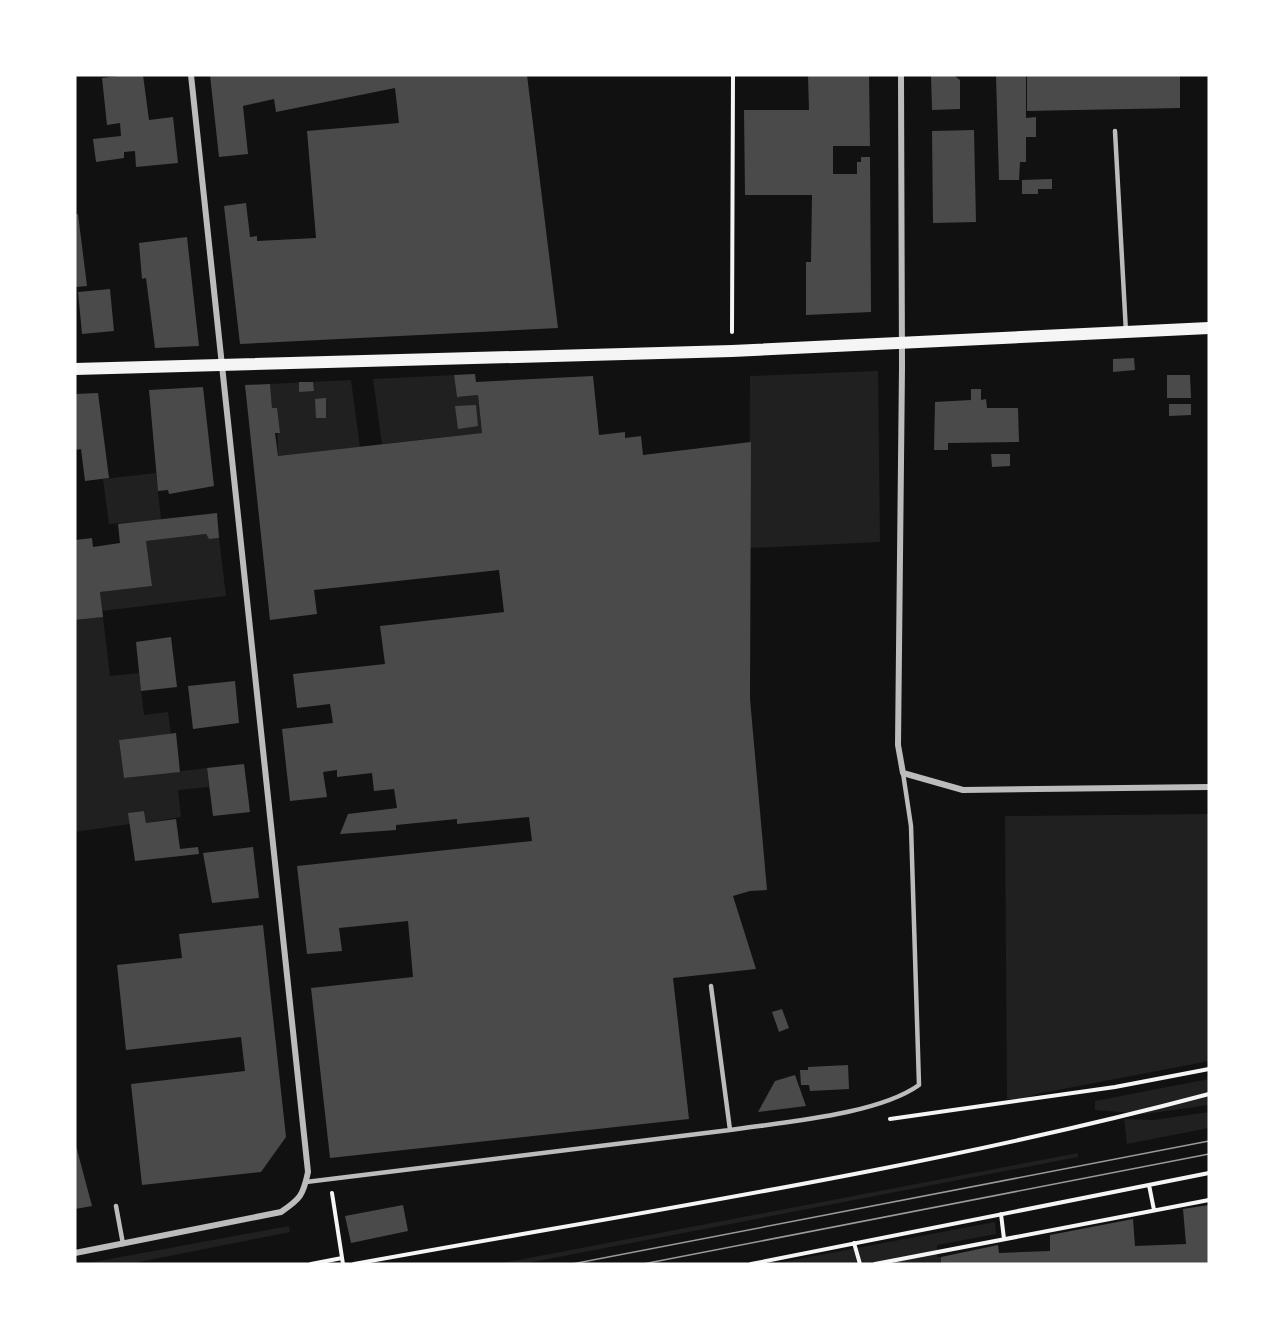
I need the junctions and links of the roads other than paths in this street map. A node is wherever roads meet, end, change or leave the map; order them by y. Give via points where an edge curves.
1 (191, 75) edge
2 (901, 75) edge
3 (1116, 131) dead end
4 (1209, 328) edge
5 (1126, 332) junction
6 (902, 341) junction
7 (224, 365) junction
8 (75, 369) edge
9 (903, 772) junction
10 (1209, 787) edge
11 (711, 986) dead end
12 (730, 1130) junction
13 (306, 1182) junction
14 (116, 1206) dead end
15 (123, 1244) junction
16 (75, 1253) edge

1 - 7 street
2 - 6 street
3 - 5 lane
4 - 5 main road
5 - 6 main road
6 - 7 main road via 732,351
6 - 9 street via 898,745
7 - 8 main road
7 - 13 street via 306,1148
9 - 10 street via 963,790
9 - 12 lane via 911,826 919,1084 906,1094 831,1114
11 - 12 lane
12 - 13 lane
13 - 15 street via 298,1200 281,1212
14 - 15 lane
15 - 16 street

